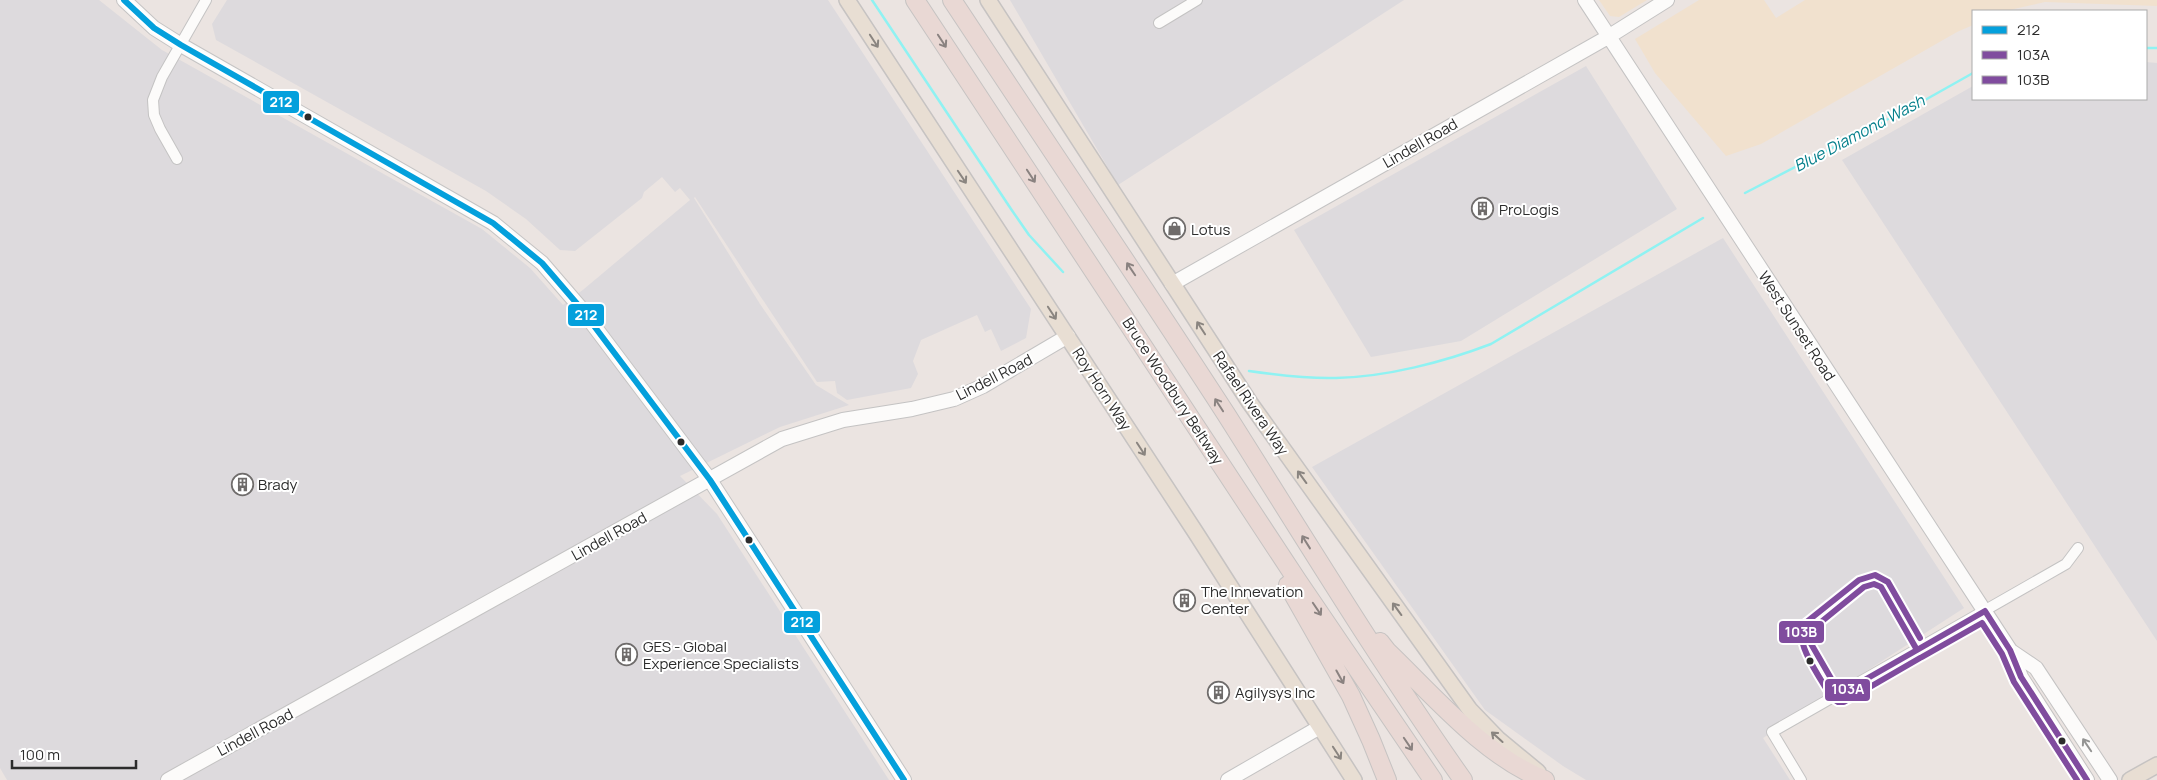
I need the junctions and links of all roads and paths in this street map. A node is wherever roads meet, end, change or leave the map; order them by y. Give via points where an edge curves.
1 (124, 0) edge
2 (206, 0) edge
3 (847, 0) edge
4 (915, 0) edge
5 (952, 0) edge
6 (965, 0) edge
7 (988, 0) edge
8 (1197, 0) edge
9 (1585, 0) edge
10 (1666, 0) edge
11 (1159, 24) dead end
12 (1608, 37) junction
13 (181, 45) junction
14 (1044, 140) junction
15 (177, 158) dead end
16 (1172, 284) junction
17 (1068, 336) junction
18 (710, 480) junction
19 (1233, 481) junction
20 (2078, 548) dead end
21 (1332, 584) junction
22 (1985, 611) junction
23 (2010, 650) junction
24 (1320, 727) junction
25 (2157, 764) edge
26 (168, 780) edge
27 (904, 780) edge
28 (1228, 780) edge
29 (1354, 780) edge
30 (1387, 780) edge
31 (1433, 780) edge
32 (1462, 780) edge
33 (1546, 780) edge
34 (1802, 780) edge
35 (2087, 780) edge
36 (2110, 780) edge
37 (2130, 780) edge

1 - 13 main road via 154,28
2 - 13 street
3 -> 17 main road, Roy Horn Way
4 -> 19 highway, Bruce Woodbury Beltway
5 - 14 highway, Bruce Woodbury Beltway
6 - 14 highway via 1030,107
7 - 16 main road, Rafael Rivera Way
8 - 11 street
9 - 12 main road, West Sunset Road
10 - 12 main road, Lindell Road
12 - 16 main road, Lindell Road
12 - 22 main road, West Sunset Road
13 - 15 street via 153,100 160,129
13 - 18 main road via 506,232 542,263 575,302
21 -> 14 highway, Bruce Woodbury Beltway via 1143,286
33 -> 16 main road, Rafael Rivera Way via 1470,710 1283,450
17 - 18 main road, Lindell Road via 983,386 954,399 843,420 782,439
17 -> 24 main road, Roy Horn Way
18 - 26 main road, Lindell Road
18 - 27 main road
19 -> 30 highway via 1351,696
19 -> 31 highway, Bruce Woodbury Beltway
20 - 22 street via 2066,564
21 - 32 highway, Bruce Woodbury Beltway
21 - 33 highway via 1387,651 1477,736 1526,772
22 - 23 main road, West Sunset Road
22 - 34 street via 1772,732
23 - 35 main road, West Sunset Road via 2021,677
36 -> 23 main road, West Sunset Road via 2036,668
24 - 28 main road
24 -> 29 main road, Roy Horn Way
25 - 37 main road

